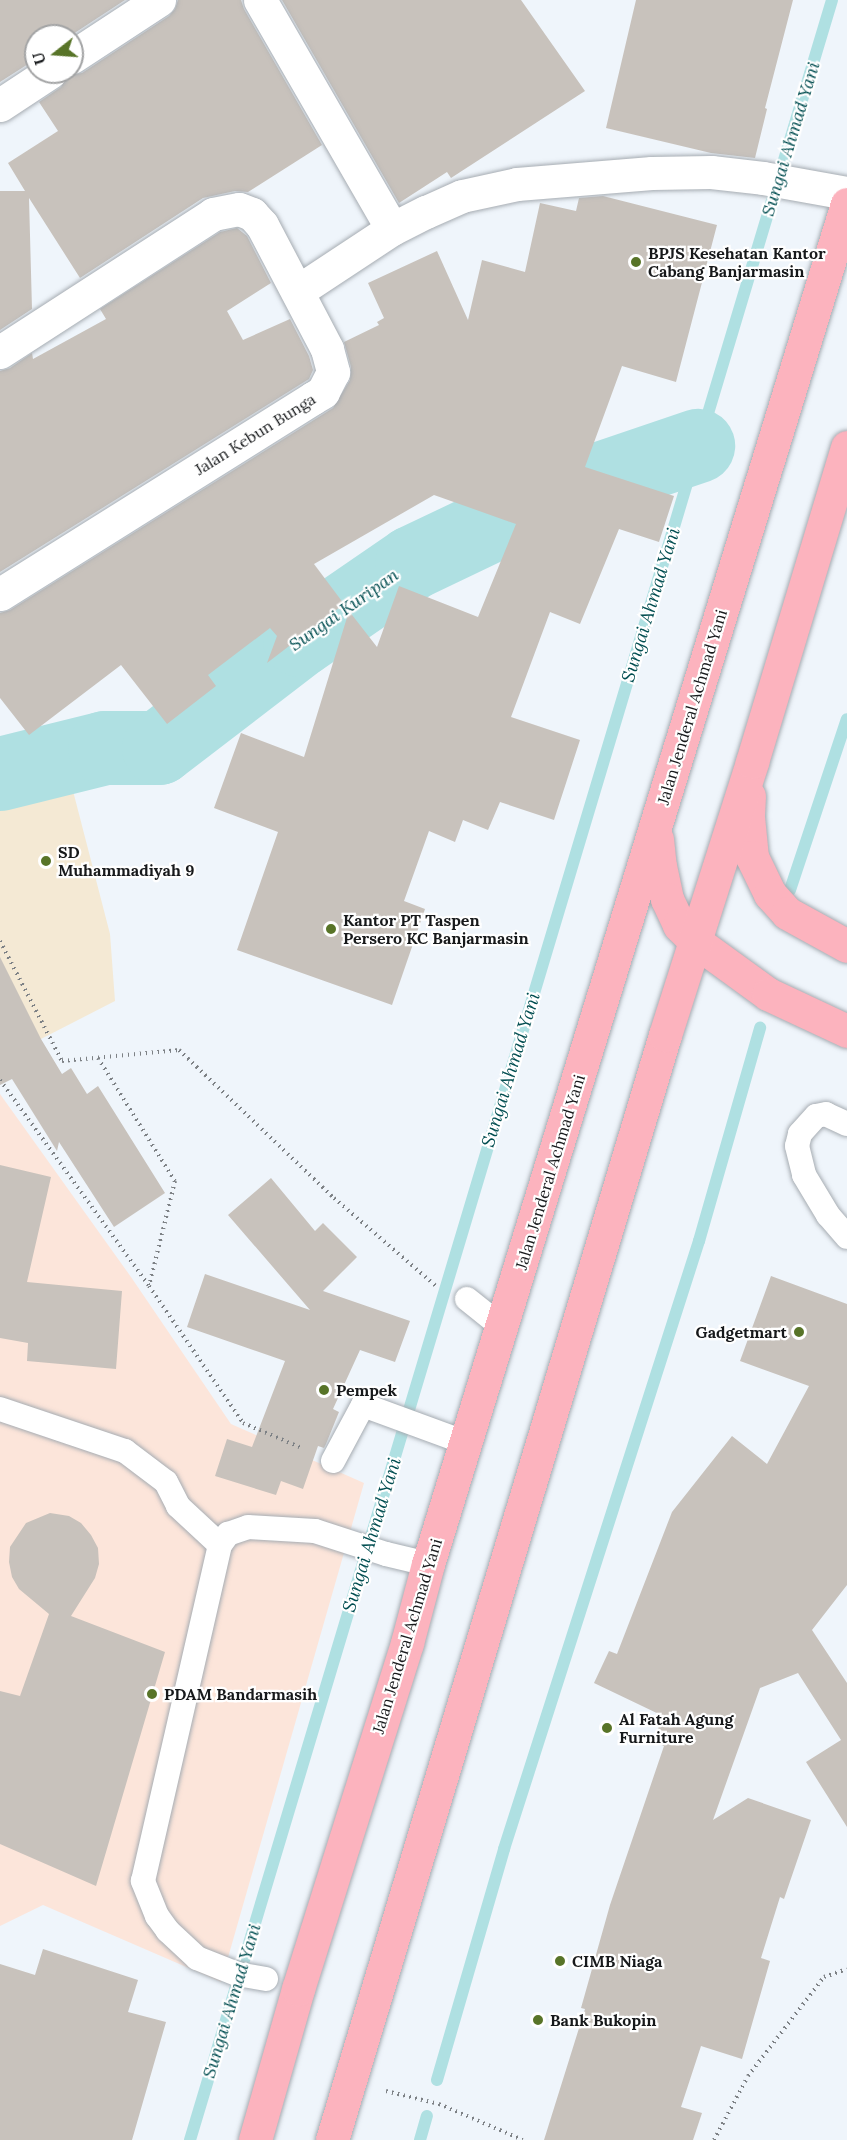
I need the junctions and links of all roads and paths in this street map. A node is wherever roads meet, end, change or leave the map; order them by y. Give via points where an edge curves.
1 (159, 0) edge
2 (260, 0) edge
3 (84, 49) edge
4 (32, 84) edge
5 (0, 105) edge
6 (847, 193) edge
7 (847, 204) edge
8 (392, 229) junction
9 (298, 291) junction
10 (0, 352) edge
11 (846, 453) edge
12 (0, 594) edge
13 (752, 762) junction
14 (656, 825) junction
15 (0, 941) edge
16 (694, 941) junction
17 (847, 946) edge
18 (847, 1031) edge
19 (98, 1058) junction
20 (0, 1080) edge
21 (847, 1124) edge
22 (847, 1237) edge
23 (431, 1284) dead end
24 (149, 1286) junction
25 (467, 1299) dead end
26 (502, 1328) junction
27 (0, 1409) edge
28 (467, 1443) junction
29 (333, 1461) joint
30 (220, 1545) junction
31 (428, 1564) junction
32 (847, 1969) edge
33 (266, 1979) dead end
34 (349, 2084) junction
35 (255, 2140) edge
36 (332, 2140) edge
37 (523, 2140) edge
38 (714, 2140) edge

1 - 3 street
2 - 8 street
4 - 5 street
6 - 8 street via 711,172 652,173 517,184 462,196
7 - 14 highway, Jalan Jenderal Achmad Yani
8 - 9 street
9 - 10 street, Jalan Kebun Bunga via 262,225 245,210 231,209 213,214
9 - 12 street, Jalan Kebun Bunga via 331,362 333,372 323,392
11 - 13 highway
13 - 16 highway
13 - 17 highway via 748,816 752,857 770,894 787,913
14 - 16 highway via 667,899 679,925
14 - 26 highway, Jalan Jenderal Achmad Yani
15 - 19 path via 62,1061
16 - 18 highway via 768,994
16 - 34 highway
19 - 23 path via 179,1050
19 - 24 path via 175,1181
20 - 24 path
21 - 22 lane via 826,1114 816,1116 800,1134 797,1146 804,1174 828,1215
24 - 29 path via 243,1423
25 - 26 lane
26 - 28 highway, Jalan Jenderal Achmad Yani
27 - 30 lane via 125,1451 166,1482 178,1506
28 - 29 lane via 363,1405
28 - 31 highway, Jalan Jenderal Achmad Yani
30 - 31 lane via 228,1534 248,1527 315,1531
30 - 33 lane via 143,1881 157,1916 196,1958 237,1974
31 - 35 highway, Jalan Jenderal Achmad Yani
32 - 38 path via 824,1977 748,2076
34 - 36 highway
34 - 37 path via 439,2104

